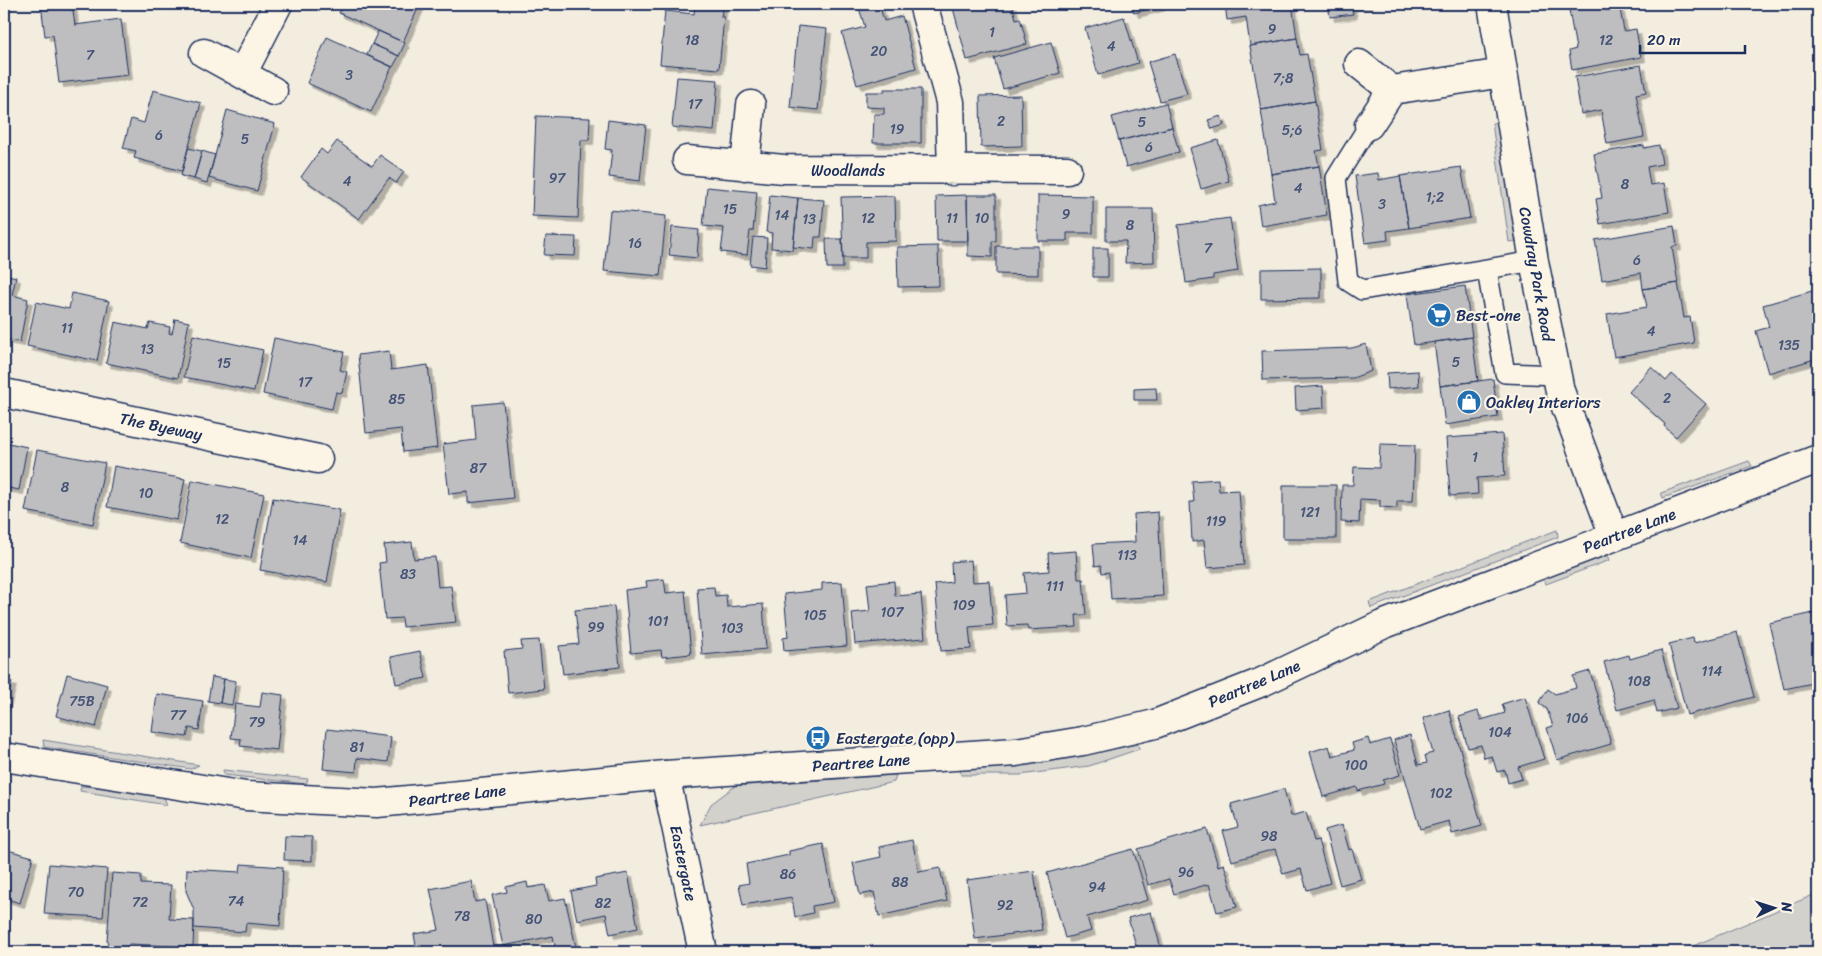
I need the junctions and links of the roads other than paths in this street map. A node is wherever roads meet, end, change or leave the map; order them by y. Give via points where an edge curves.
1 (278, 4) edge
2 (923, 4) edge
3 (1492, 4) edge
4 (204, 53) dead end
5 (1359, 64) dead end
6 (1504, 73) junction
7 (242, 74) junction
8 (1392, 90) junction
9 (273, 91) dead end
10 (751, 105) dead end
11 (1369, 125) joint
12 (687, 160) dead end
13 (745, 166) junction
14 (952, 170) junction
15 (1067, 170) dead end
16 (1534, 261) junction
17 (1487, 270) junction
18 (1557, 375) junction
19 (4, 393) edge
20 (318, 459) dead end
21 (1818, 459) edge
22 (1614, 536) junction
23 (4, 757) edge
24 (665, 775) junction
25 (703, 952) edge

1 - 7 street
2 - 14 street via 950,102
3 - 6 street, Cowdray Park Road
4 - 7 street
5 - 8 street
6 - 8 street
6 - 16 street, Cowdray Park Road
7 - 9 street
8 - 11 street
10 - 13 street
11 - 17 lane via 1336,178 1348,281 1362,290
12 - 13 street, Woodlands
13 - 14 street, Woodlands
14 - 15 street, Woodlands
16 - 17 lane
16 - 18 street, Cowdray Park Road
17 - 18 lane via 1505,373
18 - 22 street, Cowdray Park Road via 1560,391
19 - 20 street, The Byeway
21 - 22 street, Peartree Lane
22 - 24 street, Peartree Lane via 1382,625 1262,682 1155,724 1016,752
23 - 24 street, Peartree Lane via 246,796 377,803
24 - 25 street, Eastergate

